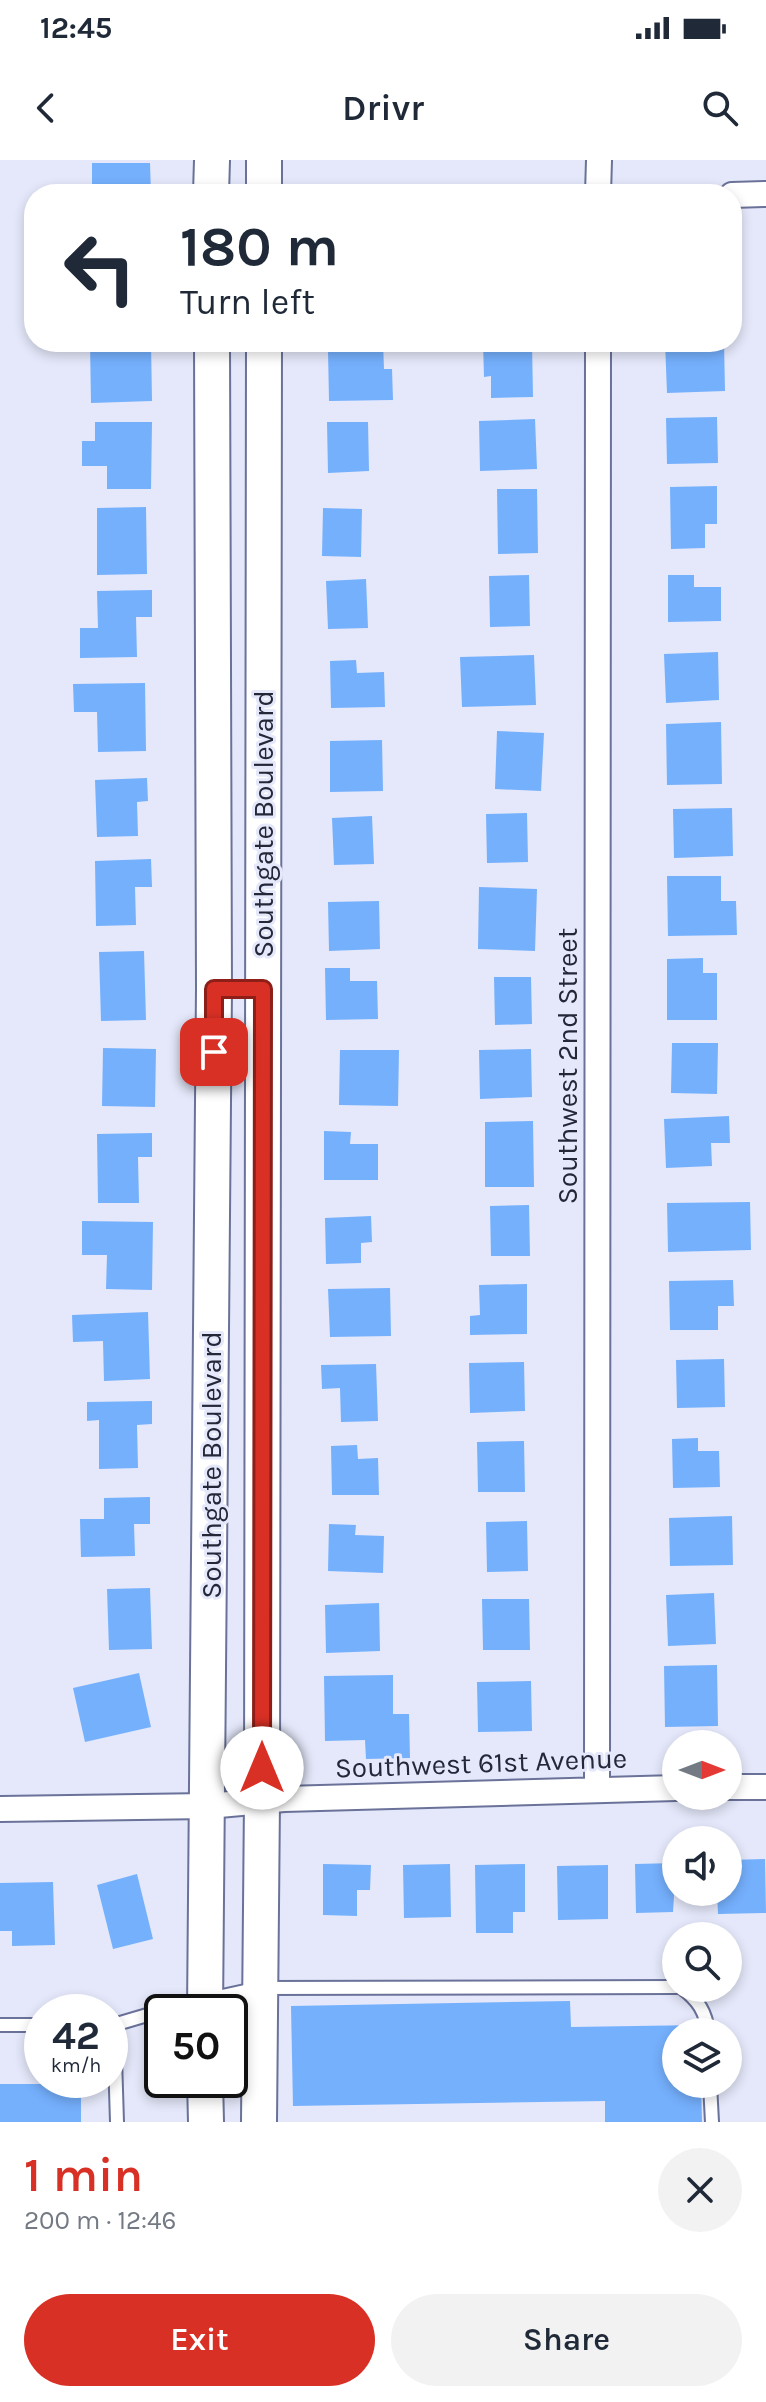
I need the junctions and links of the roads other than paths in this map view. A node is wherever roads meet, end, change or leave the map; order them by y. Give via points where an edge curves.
1 (212, 160) edge
2 (264, 160) edge
3 (599, 160) edge
4 (211, 184) edge
5 (264, 184) edge
6 (598, 184) edge
7 (766, 194) edge
8 (742, 195) edge
9 (212, 352) edge
10 (264, 352) edge
11 (598, 352) edge
12 (214, 989) junction
13 (263, 989) junction
14 (742, 1787) edge
15 (766, 1787) edge
16 (662, 1788) edge
17 (597, 1789) junction
18 (262, 1800) junction
19 (208, 1806) junction
20 (0, 1809) edge
21 (662, 1987) edge
22 (259, 1988) junction
23 (205, 1994) edge
24 (240, 1994) edge
25 (0, 2025) edge
26 (24, 2025) edge
27 (116, 2098) edge
28 (205, 2098) edge
29 (711, 2098) edge
30 (117, 2122) edge
31 (206, 2122) edge
32 (259, 2122) edge
33 (712, 2122) edge

1 - 4 main road
2 - 5 main road
3 - 6 street
7 - 8 street
9 - 12 main road, Southgate Boulevard
10 - 13 main road, Southgate Boulevard
11 - 17 street, Southwest 2nd Street
12 - 13 main road
12 - 19 main road, Southgate Boulevard
13 - 18 main road, Southgate Boulevard
14 - 15 street
16 - 17 street, Southwest 61st Avenue
17 - 18 street, Southwest 61st Avenue
18 - 19 street, Southwest 61st Avenue
18 - 22 main road, Southgate Boulevard
19 - 20 street, Southwest 61st Avenue
19 - 23 main road, Southgate Boulevard
21 - 22 lane
22 - 24 lane
22 - 32 main road, Southgate Boulevard
25 - 26 lane
27 - 30 lane
28 - 31 main road
29 - 33 lane

